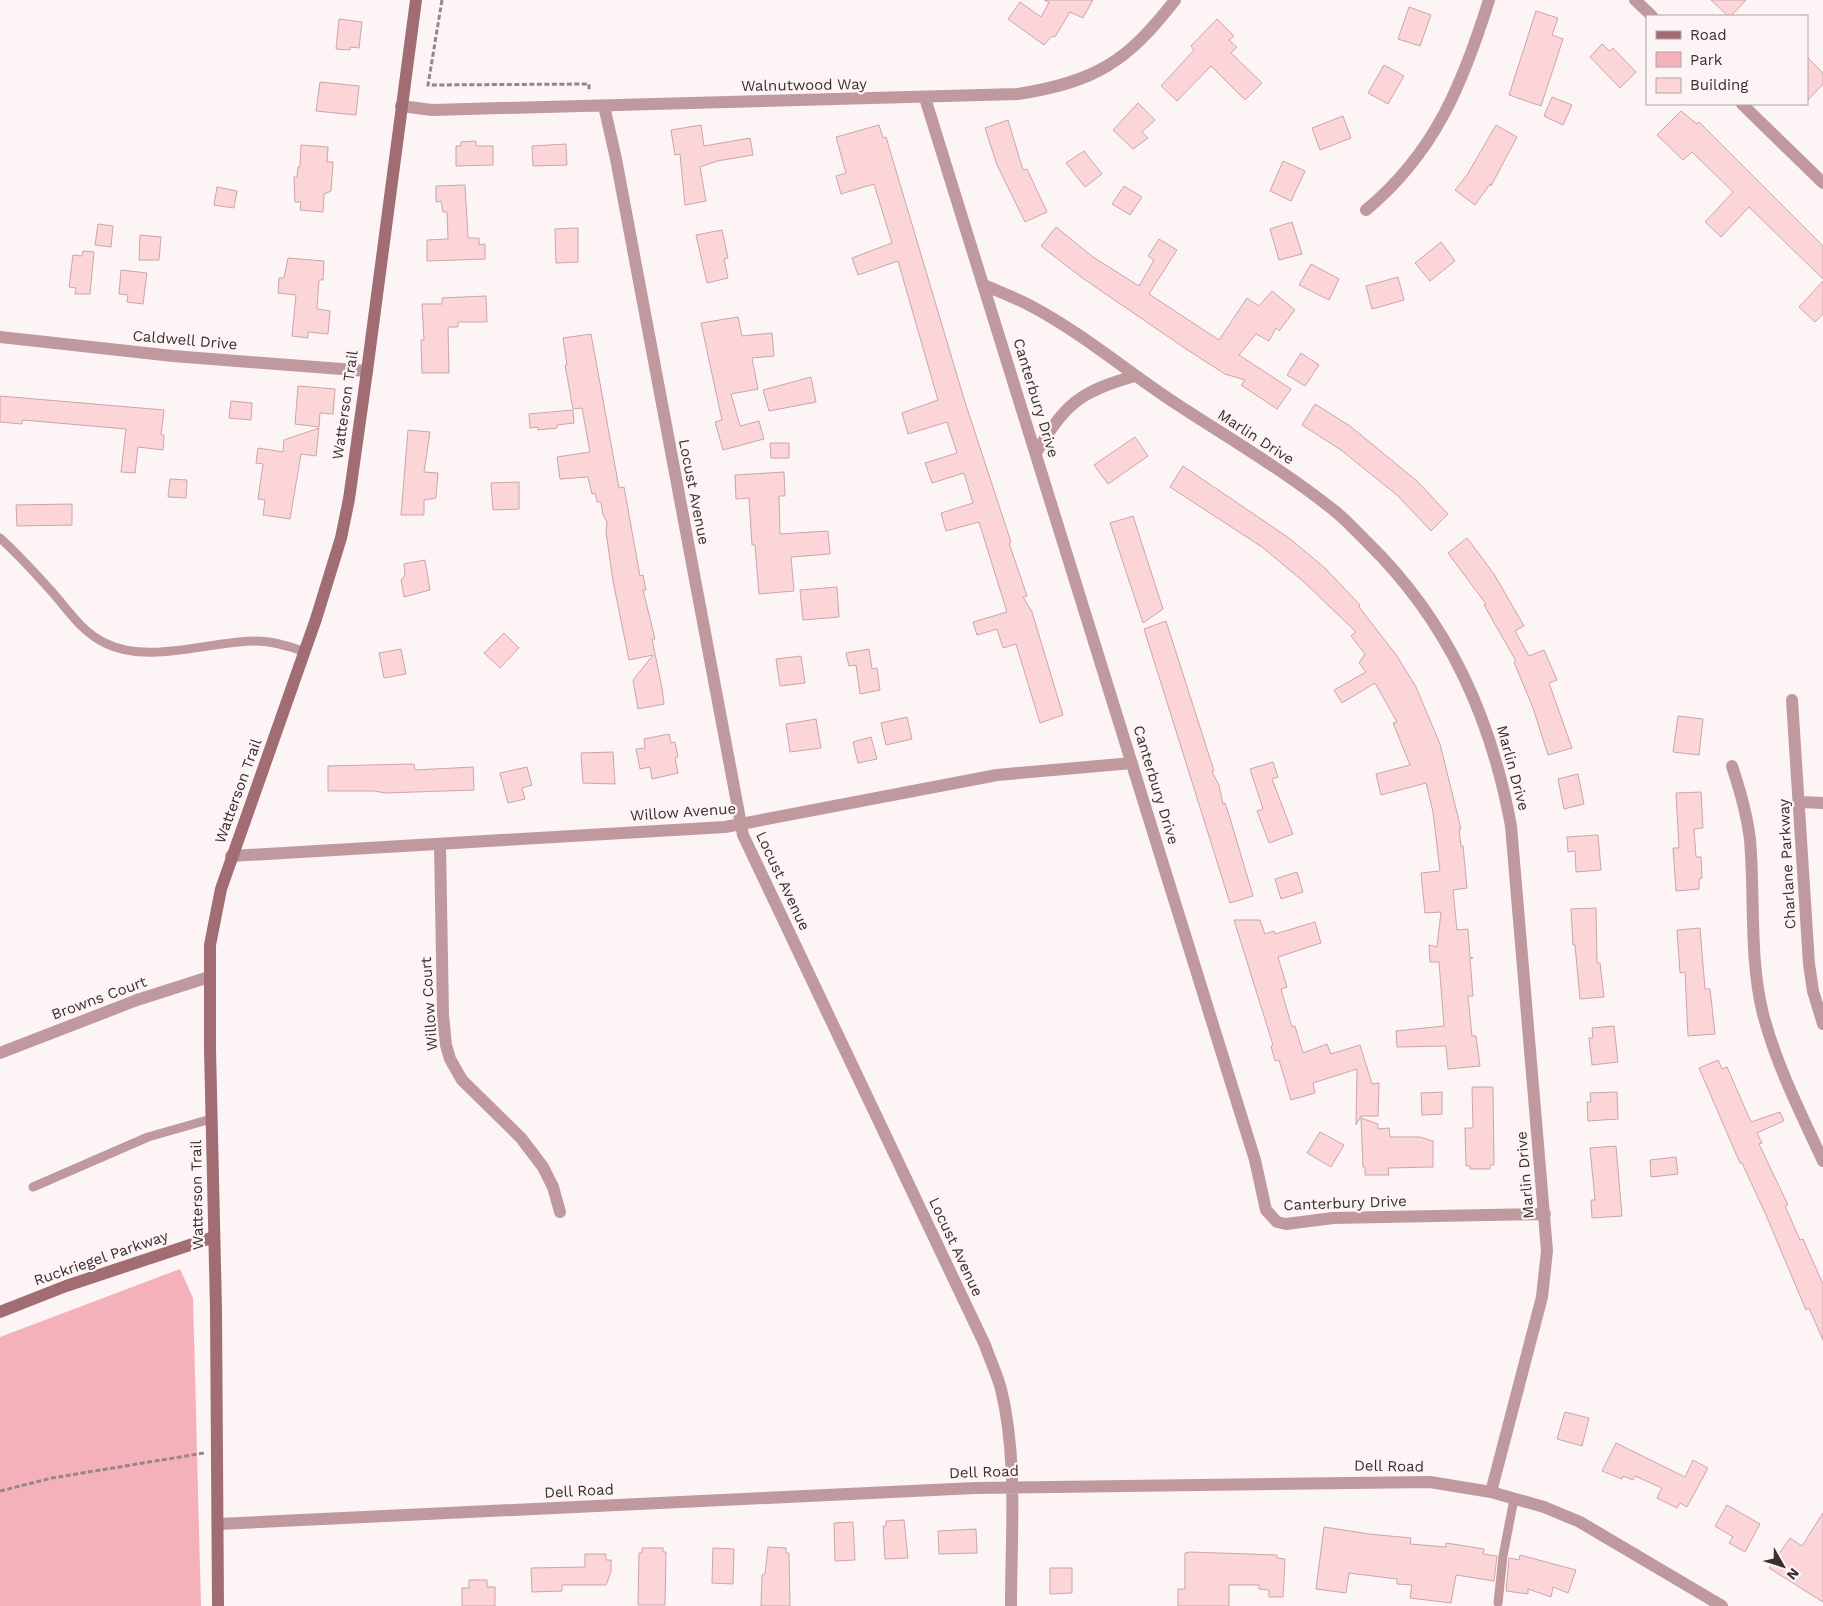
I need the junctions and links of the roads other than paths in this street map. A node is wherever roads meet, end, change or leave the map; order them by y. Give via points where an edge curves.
1 (416, 0) edge
2 (1173, 0) edge
3 (1489, 0) edge
4 (1635, 0) edge
5 (1651, 15) edge
6 (925, 98) junction
7 (1743, 105) edge
8 (401, 106) junction
9 (604, 106) junction
10 (1823, 183) edge
11 (1366, 210) dead end
12 (984, 285) junction
13 (0, 337) edge
14 (367, 371) junction
15 (1135, 376) junction
16 (1036, 453) junction
17 (0, 538) edge
18 (304, 652) junction
19 (1792, 700) dead end
20 (1132, 763) junction
21 (1732, 766) dead end
22 (1800, 802) junction
23 (1823, 803) edge
24 (740, 825) junction
25 (440, 845) junction
26 (231, 856) junction
27 (209, 977) junction
28 (1823, 1024) edge
29 (0, 1053) edge
30 (211, 1119) junction
31 (1823, 1161) edge
32 (34, 1187) dead end
33 (560, 1212) dead end
34 (1545, 1214) junction
35 (214, 1237) junction
36 (0, 1312) edge
37 (1011, 1488) junction
38 (1491, 1492) junction
39 (1514, 1499) junction
40 (218, 1524) junction
41 (1498, 1603) dead end
42 (218, 1606) edge
43 (1011, 1606) edge
44 (1722, 1606) edge

1 - 8 main road, Watterson Trail
2 - 6 street, Walnutwood Way via 1152,29 1119,59 1077,82 1018,94
3 - 11 street via 1454,99 1422,152
4 - 5 street
6 - 9 street, Walnutwood Way
6 - 12 street, Canterbury Drive
7 - 10 street
8 - 9 street, Walnutwood Way via 432,110
8 - 14 main road, Watterson Trail
9 - 24 street, Locust Avenue
12 - 15 street, Marlin Drive via 1030,305 1068,327
12 - 16 street, Canterbury Drive
13 - 14 street, Caldwell Drive via 174,356
14 - 18 main road, Watterson Trail via 349,499
15 - 16 street via 1083,396 1052,426
15 - 34 street, Marlin Drive via 1338,513 1385,559 1421,602 1458,661 1488,731 1502,778 1511,826
16 - 20 street, Canterbury Drive
17 - 18 lane via 16,551 79,625 105,643 130,650 163,651 257,641
18 - 26 main road, Watterson Trail
19 - 22 street, Charlane Parkway
20 - 24 street, Willow Avenue via 997,775
20 - 34 street, Canterbury Drive via 1255,1160 1269,1216 1286,1224 1333,1218
21 - 31 street via 1743,799 1750,839 1755,943 1763,1013 1788,1083
22 - 23 street
22 - 28 street, Charlane Parkway via 1809,964
24 - 25 street, Willow Avenue
24 - 37 street, Locust Avenue via 750,853 985,1346 1000,1387 1008,1428
25 - 26 street, Willow Avenue
25 - 33 street, Willow Court via 443,1015 450,1060 462,1080 521,1138 542,1167 553,1186
26 - 27 main road, Watterson Trail via 214,920
27 - 29 street, Browns Court via 137,1000
27 - 30 main road, Watterson Trail
30 - 32 lane via 148,1138
30 - 35 main road, Watterson Trail
34 - 38 street, Marlin Drive via 1547,1251 1542,1297
35 - 36 main road, Ruckriegel Parkway via 66,1286
35 - 40 main road, Watterson Trail
37 - 38 street, Dell Road via 1400,1481
37 - 40 street, Dell Road
37 - 43 street, Locust Avenue
38 - 39 street, Dell Road
39 - 41 lane
39 - 44 street, Dell Road via 1580,1522
40 - 42 main road, Watterson Trail

